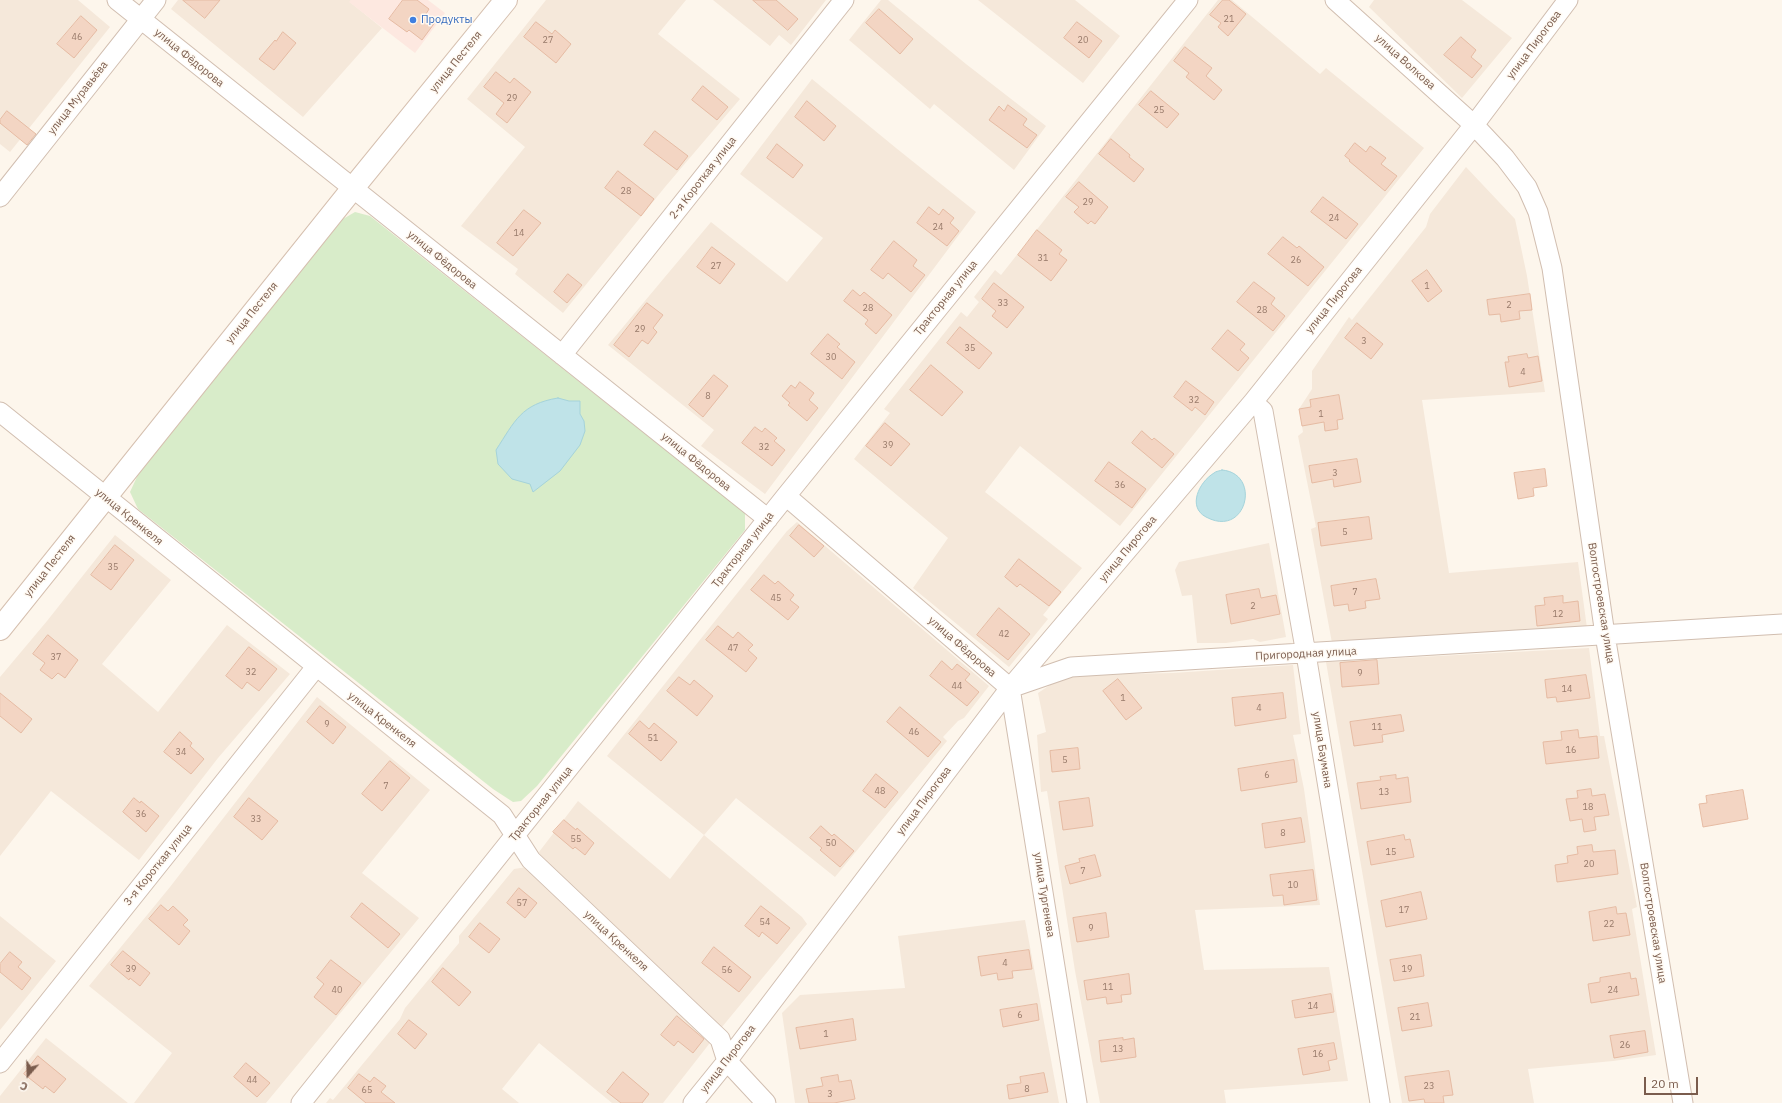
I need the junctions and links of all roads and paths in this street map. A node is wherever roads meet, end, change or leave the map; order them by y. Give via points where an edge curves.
1 (117, 0) edge
2 (156, 0) edge
3 (506, 0) edge
4 (844, 0) edge
5 (1188, 0) edge
6 (1335, 0) edge
7 (1568, 0) edge
8 (141, 19) junction
9 (1474, 125) junction
10 (353, 188) junction
11 (0, 197) edge
12 (562, 355) junction
13 (1253, 402) junction
14 (0, 412) edge
15 (786, 496) junction
16 (104, 497) junction
17 (768, 519) junction
18 (1782, 624) edge
19 (0, 629) edge
20 (1605, 635) junction
21 (1306, 654) junction
22 (316, 667) junction
23 (1010, 688) junction
24 (516, 836) junction
25 (727, 1062) junction
26 (0, 1064) edge
27 (301, 1103) edge
28 (693, 1103) edge
29 (766, 1103) edge
30 (1077, 1103) edge
31 (1380, 1103) edge
32 (1683, 1103) edge

1 - 8 street, улица Фёдорова
2 - 8 street, улица Муравьёва
3 - 10 street, улица Пестеля
4 - 12 street, 2-я Короткая улица
5 - 15 street, Тракторная улица
6 - 9 street, улица Волкова
7 - 9 street, улица Пирогова
8 - 10 street, улица Фёдорова
8 - 11 street, улица Муравьёва
9 - 13 street, улица Пирогова
9 - 20 street, Волгостроевская улица via 1505,158 1527,187 1538,212 1552,268
10 - 12 street, улица Фёдорова
10 - 16 street, улица Пестеля
12 - 17 street, улица Фёдорова
13 - 21 street, улица Баумана via 1263,411
13 - 23 street, улица Пирогова
14 - 16 street, улица Кренкеля
15 - 17 street, Тракторная улица
15 - 23 street, улица Фёдорова
16 - 19 street, улица Пестеля
16 - 22 street, улица Кренкеля
17 - 24 street, Тракторная улица
18 - 20 street, Пригородная улица
20 - 21 street, Пригородная улица
20 - 32 street, Волгостроевская улица
21 - 23 street, Пригородная улица via 1071,667
21 - 31 street, улица Баумана
22 - 24 street, улица Кренкеля via 502,815
22 - 26 street, 3-я Короткая улица
23 - 25 street, улица Пирогова
23 - 30 street, улица Тургенева
24 - 25 street, улица Кренкеля via 531,860 720,1039
24 - 27 street, Тракторная улица
25 - 28 street, улица Пирогова
25 - 29 street

